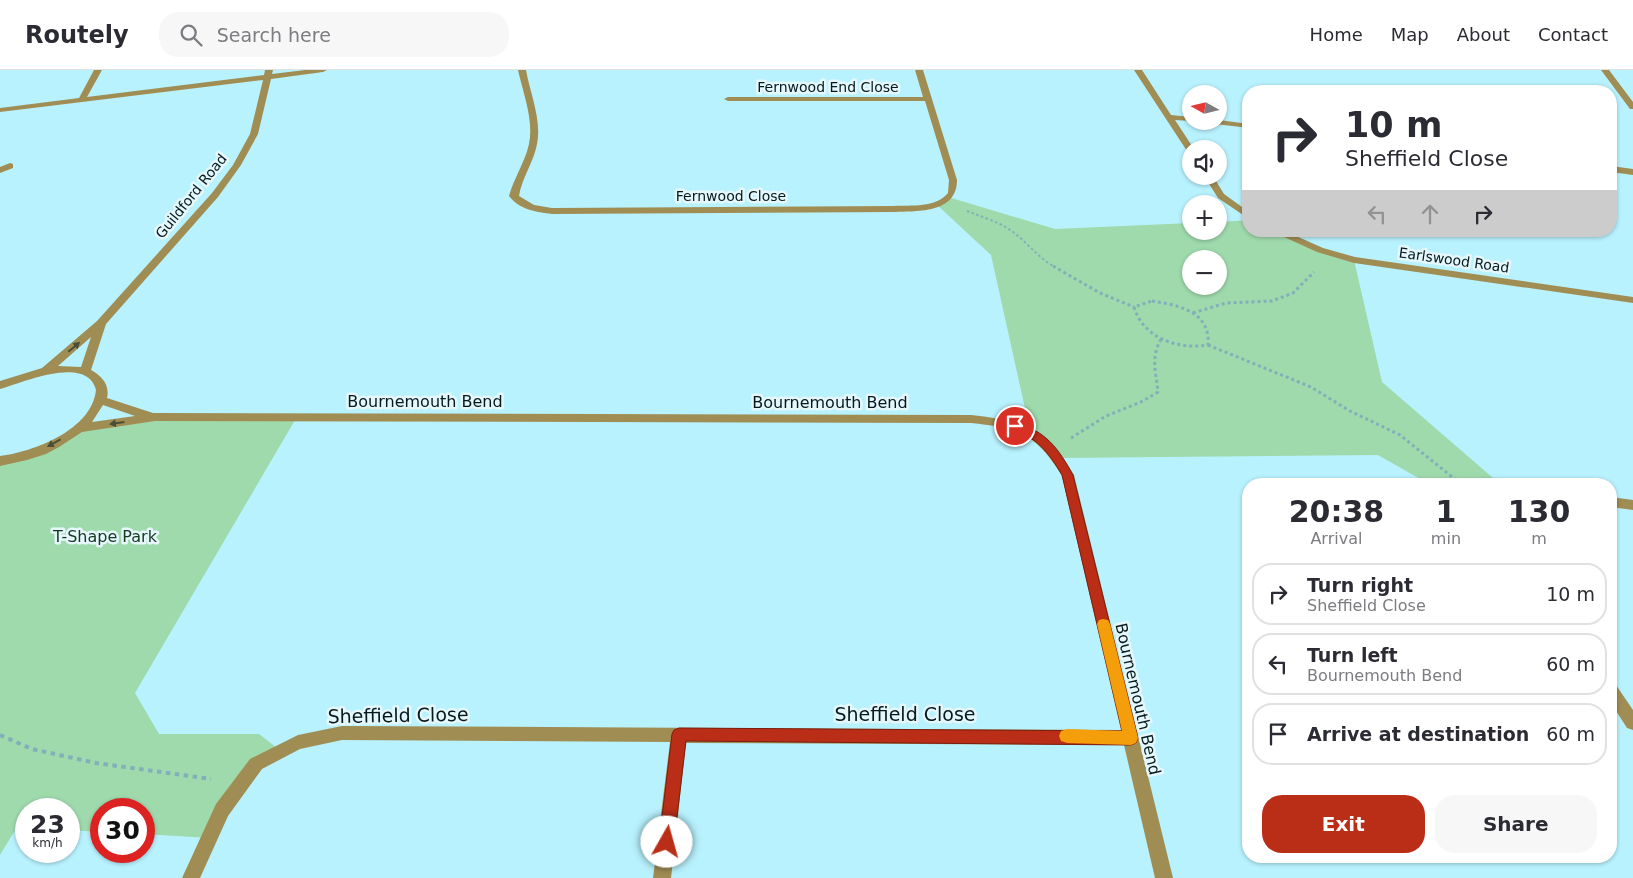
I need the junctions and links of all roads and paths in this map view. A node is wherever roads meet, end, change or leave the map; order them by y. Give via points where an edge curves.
1 (98, 70) edge
2 (323, 70) edge
3 (522, 70) edge
4 (919, 70) edge
5 (1138, 70) edge
6 (1605, 70) edge
7 (268, 74) edge
8 (1616, 85) edge
9 (1617, 86) edge
10 (728, 99) dead end
11 (928, 99) junction
12 (81, 100) junction
13 (1633, 107) edge
14 (0, 110) edge
15 (1169, 117) junction
16 (1182, 118) edge
17 (1228, 124) edge
18 (1242, 125) edge
19 (1184, 140) edge
20 (10, 166) dead end
21 (0, 170) edge
22 (1617, 170) edge
23 (1633, 172) edge
24 (1214, 185) edge
25 (944, 202) junction
26 (1242, 211) edge
27 (1290, 237) edge
28 (1320, 250) junction
29 (1633, 300) edge
30 (1134, 307) junction
31 (1192, 314) junction
32 (102, 323) junction
33 (1162, 338) junction
34 (1208, 345) junction
35 (46, 370) junction
36 (85, 372) junction
37 (0, 385) edge
38 (101, 400) junction
39 (155, 417) junction
40 (79, 428) junction
41 (1055, 452) junction
42 (2, 463) edge
43 (1453, 478) edge
44 (1617, 503) edge
45 (1633, 506) edge
46 (1617, 699) edge
47 (1633, 723) edge
48 (679, 734) junction
49 (0, 735) edge
50 (1131, 738) junction
51 (242, 783) junction
52 (191, 878) edge
53 (662, 878) edge
54 (1164, 878) edge

1 - 12 street
2 - 7 street
3 - 25 street, Fernwood Close via 534,135 514,196 520,204 532,208 552,211 894,209
4 - 11 street
5 - 15 street
6 - 8 street
7 - 12 street
7 - 32 street, Guildford Road via 254,134 237,165
9 - 13 street
10 - 11 street, Fernwood End Close
11 - 25 street via 953,180 952,192
12 - 14 street
15 - 16 street
15 - 19 street
17 - 18 street
20 - 21 street
22 - 23 street
24 - 26 street via 1221,196
25 - 30 path via 997,223 1013,232 1042,260 1100,293
27 - 28 street, Earlswood Road
28 - 29 street, Earlswood Road via 1354,260
28 - 31 path via 1313,275 1293,293 1272,300 1226,303
30 - 31 path via 1152,301 1176,305
30 - 33 path via 1140,325
31 - 34 path via 1205,324 1210,337
35 -> 32 street, Guildford Road
32 - 36 street, Guildford Road
33 - 34 path via 1185,347
33 - 41 path via 1154,348 1153,360 1158,392 1079,430
34 - 43 path via 1311,387 1400,436
35 - 36 street
35 - 37 street
36 - 38 street via 96,378 102,388
38 - 39 street, Bournemouth Bend
38 - 40 street
39 -> 40 street, Bournemouth Bend
39 - 41 street, Bournemouth Bend via 972,419 1001,422 1030,431
40 -> 42 street via 53,445
41 - 50 street, Bournemouth Bend via 1068,475
44 - 45 street
46 - 47 street
48 - 50 street, Sheffield Close
48 - 51 street, Sheffield Close via 342,733 298,742 256,764
48 - 53 street
49 - 51 path via 32,749 96,763
50 - 54 street, Bournemouth Bend
51 - 52 street, Sheffield Close via 222,810

